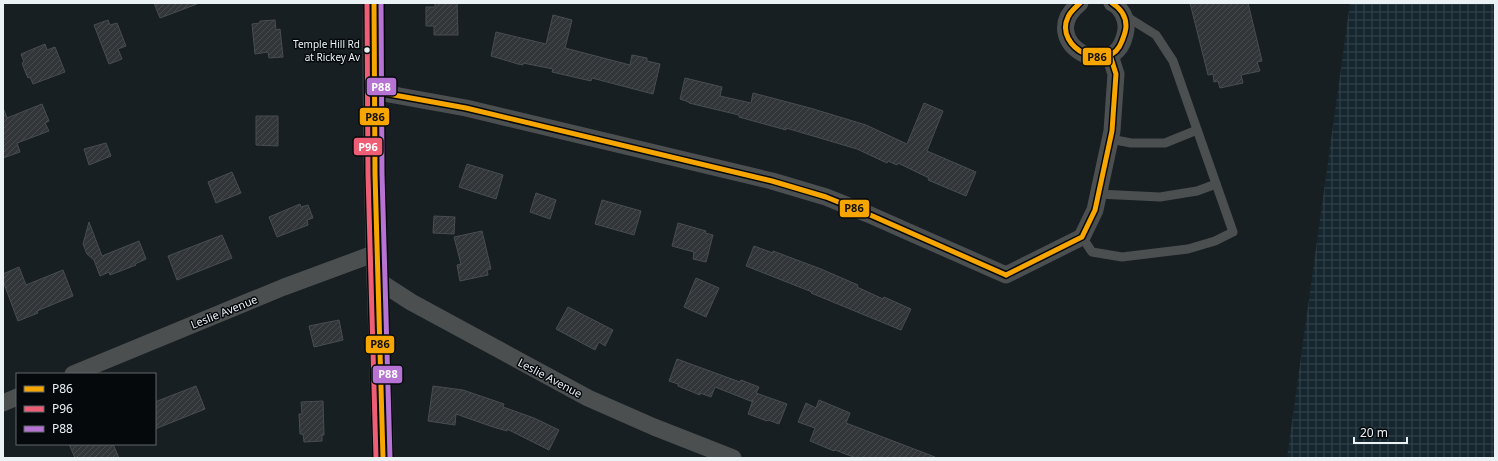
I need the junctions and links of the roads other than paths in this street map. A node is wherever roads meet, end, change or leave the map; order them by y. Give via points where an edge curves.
1 (374, 3) edge
2 (1080, 3) edge
3 (1118, 9) edge
4 (1110, 55) junction
5 (372, 91) junction
6 (1197, 130) junction
7 (1110, 139) junction
8 (1216, 184) junction
9 (1098, 194) junction
10 (1082, 237) junction
11 (376, 253) junction
12 (377, 280) junction
13 (75, 373) edge
14 (16, 397) edge
15 (3, 403) edge
16 (383, 458) edge
17 (733, 458) edge

1 - 5 main road
2 - 4 street via 1073,8 1067,18 1066,30 1069,41 1076,51 1086,57
3 - 4 street via 1126,26 1125,38 1119,48
3 - 6 lane via 1156,35 1173,61
4 - 7 street via 1116,74
5 - 10 street via 466,108 772,181 847,205 1006,275
5 - 11 main road
6 - 7 lane via 1165,143 1131,143
6 - 8 lane
7 - 9 street
8 - 9 lane via 1197,191 1160,197
8 - 10 lane via 1233,232 1215,241 1188,249 1122,257 1092,252
9 - 10 street via 1095,210
11 - 12 main road
11 - 13 street, Leslie Avenue
12 - 16 main road
12 - 17 street, Leslie Avenue via 411,302 588,398
14 - 15 street

